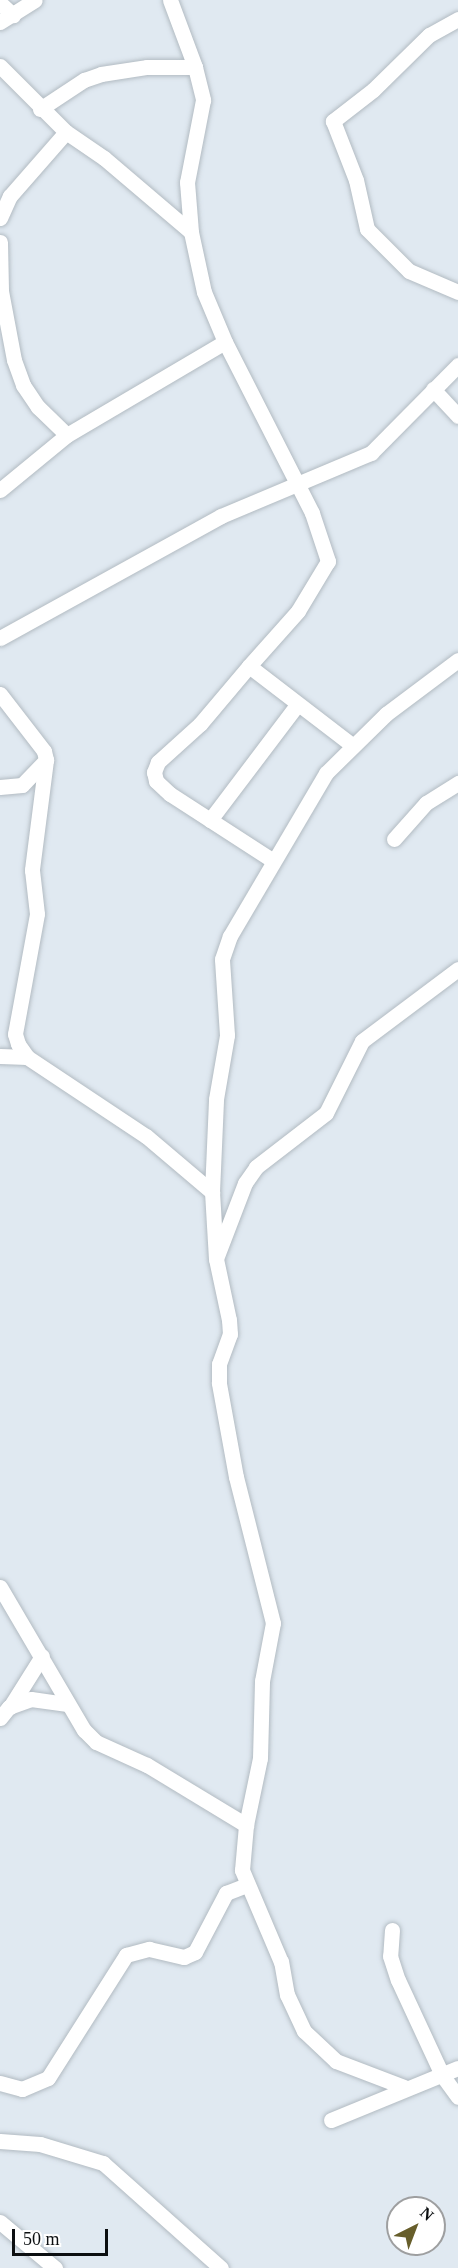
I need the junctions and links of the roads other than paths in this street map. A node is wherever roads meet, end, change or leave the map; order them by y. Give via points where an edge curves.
1 (35, 0) edge
2 (170, 0) edge
3 (0, 3) edge
4 (7, 18) edge
5 (458, 19) edge
6 (0, 66) edge
7 (195, 67) junction
8 (40, 109) junction
9 (66, 132) junction
10 (0, 218) edge
11 (192, 232) junction
12 (0, 242) edge
13 (458, 292) edge
14 (225, 342) junction
15 (458, 365) edge
16 (433, 389) junction
17 (458, 416) edge
18 (67, 435) junction
19 (297, 482) junction
20 (0, 490) edge
21 (0, 638) edge
22 (458, 660) edge
23 (249, 666) junction
24 (0, 694) edge
25 (297, 705) junction
26 (352, 745) junction
27 (46, 760) junction
28 (458, 783) edge
29 (0, 787) edge
30 (210, 820) junction
31 (394, 839) dead end
32 (272, 860) junction
33 (458, 969) edge
34 (0, 1056) edge
35 (27, 1057) junction
36 (212, 1192) junction
37 (216, 1259) junction
38 (0, 1587) edge
39 (42, 1656) junction
40 (66, 1704) junction
41 (5, 1712) edge
42 (246, 1825) junction
43 (247, 1885) junction
44 (392, 1930) dead end
45 (458, 2067) edge
46 (442, 2074) junction
47 (0, 2083) edge
48 (404, 2087) junction
49 (458, 2097) edge
50 (331, 2120) dead end
51 (0, 2141) edge
52 (0, 2222) edge
53 (55, 2268) edge
54 (221, 2268) edge

1 - 4 street
2 - 7 street
3 - 4 street
5 - 13 street via 429,35 373,90 333,121 356,180 367,229 409,271 441,288
6 - 8 street
7 - 8 street via 101,74 84,80
7 - 11 street via 203,113 187,182
8 - 9 street
9 - 10 street via 10,196
9 - 11 street via 104,158
11 - 14 street via 204,292
12 - 18 street via 1,291 14,360 23,385 38,407
14 - 18 street
14 - 19 street
15 - 16 street
16 - 17 street
16 - 19 street via 371,453
18 - 20 street
19 - 21 street via 221,516
19 - 23 street via 328,561 298,611
22 - 26 street
23 - 25 street
23 - 30 street via 200,724 158,762 154,772 156,781 170,794
24 - 27 street via 39,744
25 - 26 street
25 - 30 street
26 - 32 street via 326,773
27 - 29 street via 22,785
27 - 35 street via 32,870 35,933 15,1034
28 - 31 street via 426,803
30 - 32 street
32 - 36 street via 234,928 222,959 227,1035 216,1100
33 - 37 street via 362,1041 326,1113 256,1167 245,1183
34 - 35 street
35 - 36 street via 146,1136
36 - 37 street
37 - 42 street via 230,1320 230,1334 219,1364 219,1383 236,1477 273,1623 262,1681 260,1758
38 - 39 street
39 - 40 street
39 - 41 street
40 - 41 street via 44,1698
40 - 42 street via 96,1742 147,1765
42 - 43 street via 242,1870
43 - 47 street via 226,1893 195,1952 184,1957 149,1949 126,1955 48,2078 22,2090
43 - 48 street via 281,1962 287,1995 304,2031 336,2061
44 - 46 street via 390,1956 398,1980
45 - 46 street
46 - 48 street
46 - 49 street
48 - 50 street
51 - 54 street via 40,2144 103,2163
52 - 53 street

